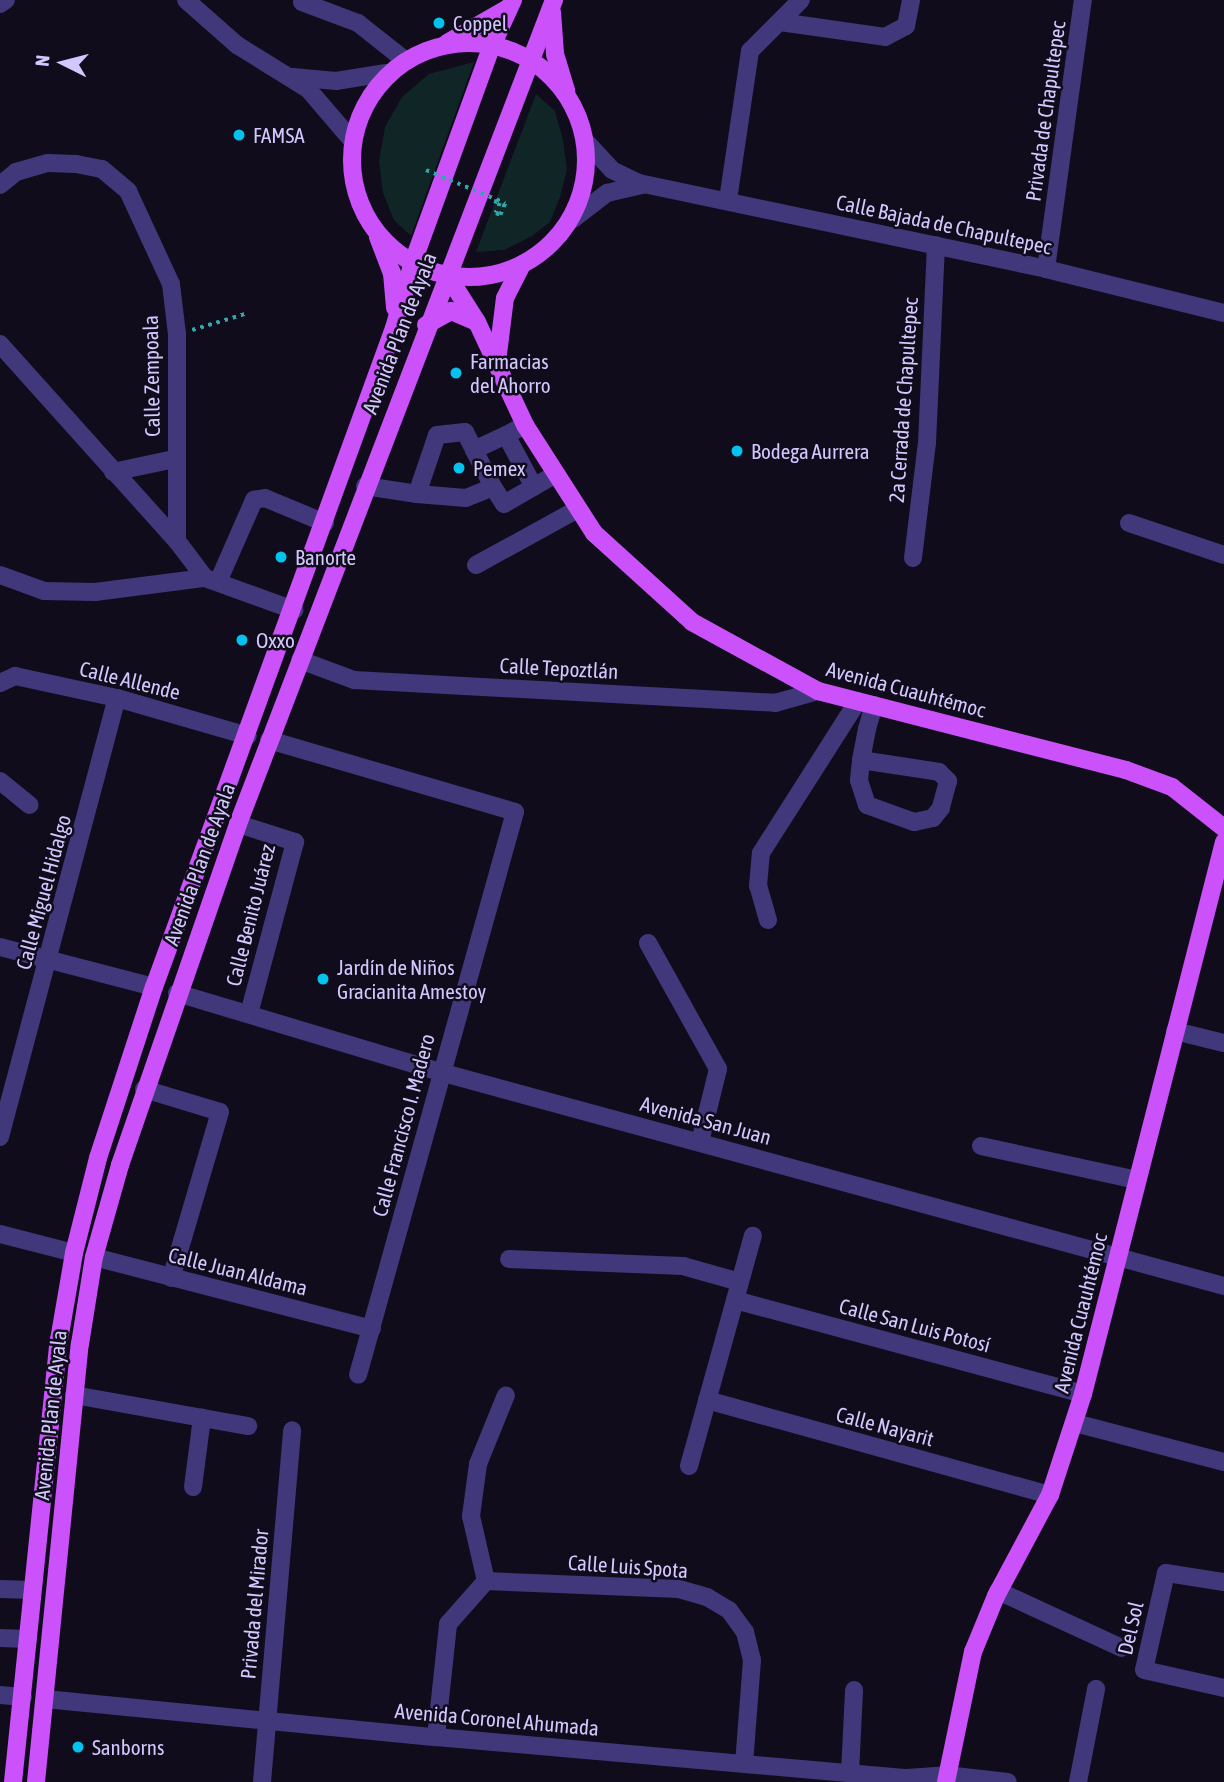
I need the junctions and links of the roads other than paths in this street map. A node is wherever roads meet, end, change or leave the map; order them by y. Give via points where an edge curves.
1 (6, 0) edge
2 (186, 0) edge
3 (802, 0) edge
4 (911, 0) edge
5 (1083, 0) edge
6 (553, 1) edge
7 (302, 2) dead end
8 (0, 4) edge
9 (510, 4) edge
10 (780, 22) junction
11 (491, 48) junction
12 (428, 51) junction
13 (406, 61) junction
14 (528, 61) junction
15 (386, 74) junction
16 (290, 77) junction
17 (572, 103) junction
18 (350, 138) junction
19 (588, 144) junction
20 (0, 184) edge
21 (654, 185) junction
22 (728, 200) junction
23 (366, 216) junction
24 (573, 219) junction
25 (936, 245) junction
26 (413, 262) junction
27 (522, 264) junction
28 (1046, 269) junction
29 (446, 273) junction
30 (1224, 313) edge
31 (477, 322) junction
32 (426, 325) junction
33 (394, 328) junction
34 (0, 344) edge
35 (497, 362) junction
36 (525, 425) junction
37 (506, 435) junction
38 (474, 450) junction
39 (174, 460) junction
40 (113, 472) junction
41 (554, 475) junction
42 (365, 486) junction
43 (493, 487) junction
44 (534, 487) junction
45 (417, 494) junction
46 (578, 509) junction
47 (325, 523) junction
48 (1129, 523) dead end
49 (177, 541) junction
50 (1224, 555) edge
51 (912, 558) dead end
52 (476, 565) dead end
53 (0, 575) edge
54 (212, 580) junction
55 (294, 610) junction
56 (300, 660) junction
57 (0, 683) edge
58 (818, 691) junction
59 (117, 698) junction
60 (866, 703) junction
61 (248, 736) junction
62 (269, 740) junction
63 (861, 760) junction
64 (0, 780) edge
65 (30, 805) dead end
66 (238, 824) junction
67 (1224, 828) edge
68 (1224, 842) edge
69 (768, 920) dead end
70 (648, 943) dead end
71 (0, 947) edge
72 (49, 961) junction
73 (154, 987) junction
74 (177, 993) junction
75 (249, 1014) junction
76 (1175, 1031) junction
77 (1224, 1043) edge
78 (440, 1072) junction
79 (144, 1089) junction
80 (0, 1137) edge
81 (700, 1142) junction
82 (981, 1146) dead end
83 (1137, 1180) junction
84 (0, 1234) edge
85 (752, 1236) dead end
86 (74, 1253) junction
87 (94, 1257) junction
88 (1118, 1257) junction
89 (509, 1259) dead end
90 (172, 1278) junction
91 (1224, 1286) edge
92 (738, 1291) junction
93 (372, 1329) junction
94 (358, 1375) dead end
95 (1083, 1394) junction
96 (74, 1395) junction
97 (506, 1395) dead end
98 (707, 1400) junction
99 (202, 1418) junction
100 (1075, 1423) junction
101 (248, 1426) dead end
102 (292, 1430) dead end
103 (1224, 1462) edge
104 (689, 1466) dead end
105 (193, 1487) dead end
106 (1050, 1495) junction
107 (486, 1581) junction
108 (1224, 1581) edge
109 (0, 1589) edge
110 (32, 1590) junction
111 (998, 1591) junction
112 (0, 1638) edge
113 (28, 1639) junction
114 (1122, 1648) dead end
115 (1224, 1688) edge
116 (1097, 1689) dead end
117 (854, 1690) dead end
118 (0, 1695) edge
119 (23, 1697) junction
120 (45, 1699) junction
121 (267, 1721) junction
122 (436, 1737) junction
123 (744, 1764) junction
124 (850, 1773) junction
125 (946, 1778) edge
126 (13, 1782) edge
127 (36, 1782) edge
128 (262, 1782) edge
129 (1008, 1782) edge
130 (1078, 1782) edge

1 - 8 street
2 - 16 street via 237,45
3 - 10 street
4 - 10 street via 906,26 885,37
5 - 28 street, Privada de Chapultepec
6 - 14 main road, Avenida Plan de Ayala
6 - 17 main road via 555,54
7 - 13 street via 358,23
9 - 11 main road, Avenida Plan de Ayala
9 - 12 main road
10 - 22 street via 750,51
11 - 12 main road via 460,45
11 - 14 main road
11 - 26 main road, Avenida Plan de Ayala
12 - 13 main road
13 - 15 main road
14 - 17 main road
14 - 29 main road, Avenida Plan de Ayala
15 - 16 street via 336,80
15 - 18 main road via 364,103
16 - 18 street via 324,103
17 - 19 main road
18 - 23 main road via 353,192
19 - 21 street, Calle Bajada de Chapultepec via 612,170
19 - 24 main road via 590,170
20 - 39 street, Calle Zempoala via 16,173 48,163 76,164 102,169 128,191 171,284 177,334
21 - 22 street, Calle Bajada de Chapultepec
21 - 24 street, Calle Bajada de Chapultepec via 607,193
22 - 25 street, Calle Bajada de Chapultepec
23 - 26 main road via 386,242
23 - 33 main road via 391,273
24 - 27 main road via 552,247
25 - 28 street, Calle Bajada de Chapultepec
25 - 51 street, 2a Cerrada de Chapultepec via 927,443
26 - 29 main road
26 - 33 main road, Avenida Plan de Ayala
27 - 29 main road via 483,275
27 - 35 main road via 505,298
28 - 30 street, Calle Bajada de Chapultepec
29 - 31 main road, Avenida Cuauhtémoc
29 - 32 main road, Avenida Plan de Ayala
31 - 32 main road via 470,315 451,311
31 - 35 main road, Avenida Cuauhtémoc
32 - 42 main road, Avenida Plan de Ayala
33 - 47 main road, Avenida Plan de Ayala
34 - 40 street
35 - 36 main road, Avenida Cuauhtémoc
36 - 37 street
36 - 41 main road, Avenida Cuauhtémoc
37 - 38 street
37 - 44 street
38 - 43 street
38 - 45 street via 465,432 437,435
39 - 40 street, Calle Zempoala
39 - 49 street, Calle Zempoala
40 - 49 street
41 - 44 street
41 - 46 main road, Avenida Cuauhtémoc
42 - 45 street
42 - 56 main road, Avenida Plan de Ayala
43 - 44 street via 504,504
43 - 45 street via 466,498
46 - 52 street
46 - 58 main road, Avenida Cuauhtémoc via 594,533 692,622
47 - 54 street via 265,498 254,500
47 - 55 main road, Avenida Plan de Ayala
48 - 50 street
49 - 54 street
53 - 54 street via 44,590 94,592
54 - 55 street
55 - 61 main road, Avenida Plan de Ayala
56 - 58 street, Calle Tepoztlán via 354,680 775,703
56 - 62 main road, Avenida Plan de Ayala
57 - 59 street, Calle Allende via 15,676
58 - 60 main road, Avenida Cuauhtémoc
59 - 61 street, Calle Allende
59 - 72 street, Calle Miguel Hidalgo
60 - 63 street
60 - 67 main road, Avenida Cuauhtémoc via 1126,770 1172,787
60 - 69 street via 761,853 758,886
61 - 73 main road, Avenida Plan de Ayala
62 - 66 main road, Avenida Plan de Ayala
62 - 78 street, Calle Francisco I. Madero via 515,812
63 - 63 street via 939,772 948,781 941,808 924,822 874,810 862,795
64 - 65 street
66 - 74 main road, Avenida Plan de Ayala
66 - 75 street, Calle Benito Juárez via 295,842
68 - 76 main road, Avenida Cuauhtémoc
70 - 81 street via 718,1069
71 - 72 street
72 - 73 street
72 - 80 street, Calle Miguel Hidalgo
73 - 86 main road, Avenida Plan de Ayala via 98,1158
74 - 75 street, Avenida San Juan
74 - 79 main road, Avenida Plan de Ayala
75 - 78 street, Avenida San Juan
76 - 77 street
76 - 83 main road, Avenida Cuauhtémoc
78 - 81 street, Avenida San Juan
78 - 93 street, Calle Francisco I. Madero
79 - 87 main road, Avenida Plan de Ayala
79 - 90 street via 220,1112
81 - 88 street, Avenida San Juan
82 - 83 street
83 - 88 main road, Avenida Cuauhtémoc
84 - 86 street
85 - 92 street
86 - 110 main road, Avenida Plan de Ayala via 49,1416
87 - 90 street, Calle Juan Aldama
87 - 96 main road, Avenida Plan de Ayala
88 - 91 street, Avenida San Juan
88 - 95 main road, Avenida Cuauhtémoc
89 - 92 street, Calle San Luis Potosí via 683,1266
90 - 93 street, Calle Juan Aldama
92 - 95 street, Calle San Luis Potosí
92 - 98 street
93 - 94 street, Calle Francisco I. Madero
95 - 100 main road, Avenida Cuauhtémoc
96 - 99 street
96 - 120 main road, Avenida Plan de Ayala
97 - 107 street via 478,1464 471,1517
98 - 104 street
98 - 106 street, Calle Nayarit
99 - 101 street
99 - 105 street
100 - 103 street
100 - 106 main road, Avenida Cuauhtémoc
102 - 121 street, Privada del Mirador
106 - 111 main road, Avenida Cuauhtémoc
107 - 122 street via 448,1624
107 - 123 street, Calle Luis Spota via 680,1589 729,1610 745,1632 752,1660
108 - 115 street, Del Sol via 1166,1573 1144,1670
109 - 110 street
110 - 113 main road, Avenida Plan de Ayala
111 - 114 street
111 - 125 main road, Avenida Cuauhtémoc via 973,1652
112 - 113 street
113 - 119 main road, Avenida Plan de Ayala
116 - 130 street
117 - 124 street
118 - 119 street
119 - 120 main road
119 - 126 main road, Avenida Plan de Ayala
120 - 121 street, Avenida Coronel Ahumada
120 - 127 main road, Avenida Plan de Ayala
121 - 122 street, Avenida Coronel Ahumada
121 - 128 street, Privada del Mirador
122 - 123 street, Avenida Coronel Ahumada
123 - 124 street, Avenida Coronel Ahumada
124 - 125 street, Avenida Coronel Ahumada
125 - 129 street, Avenida Coronel Ahumada

